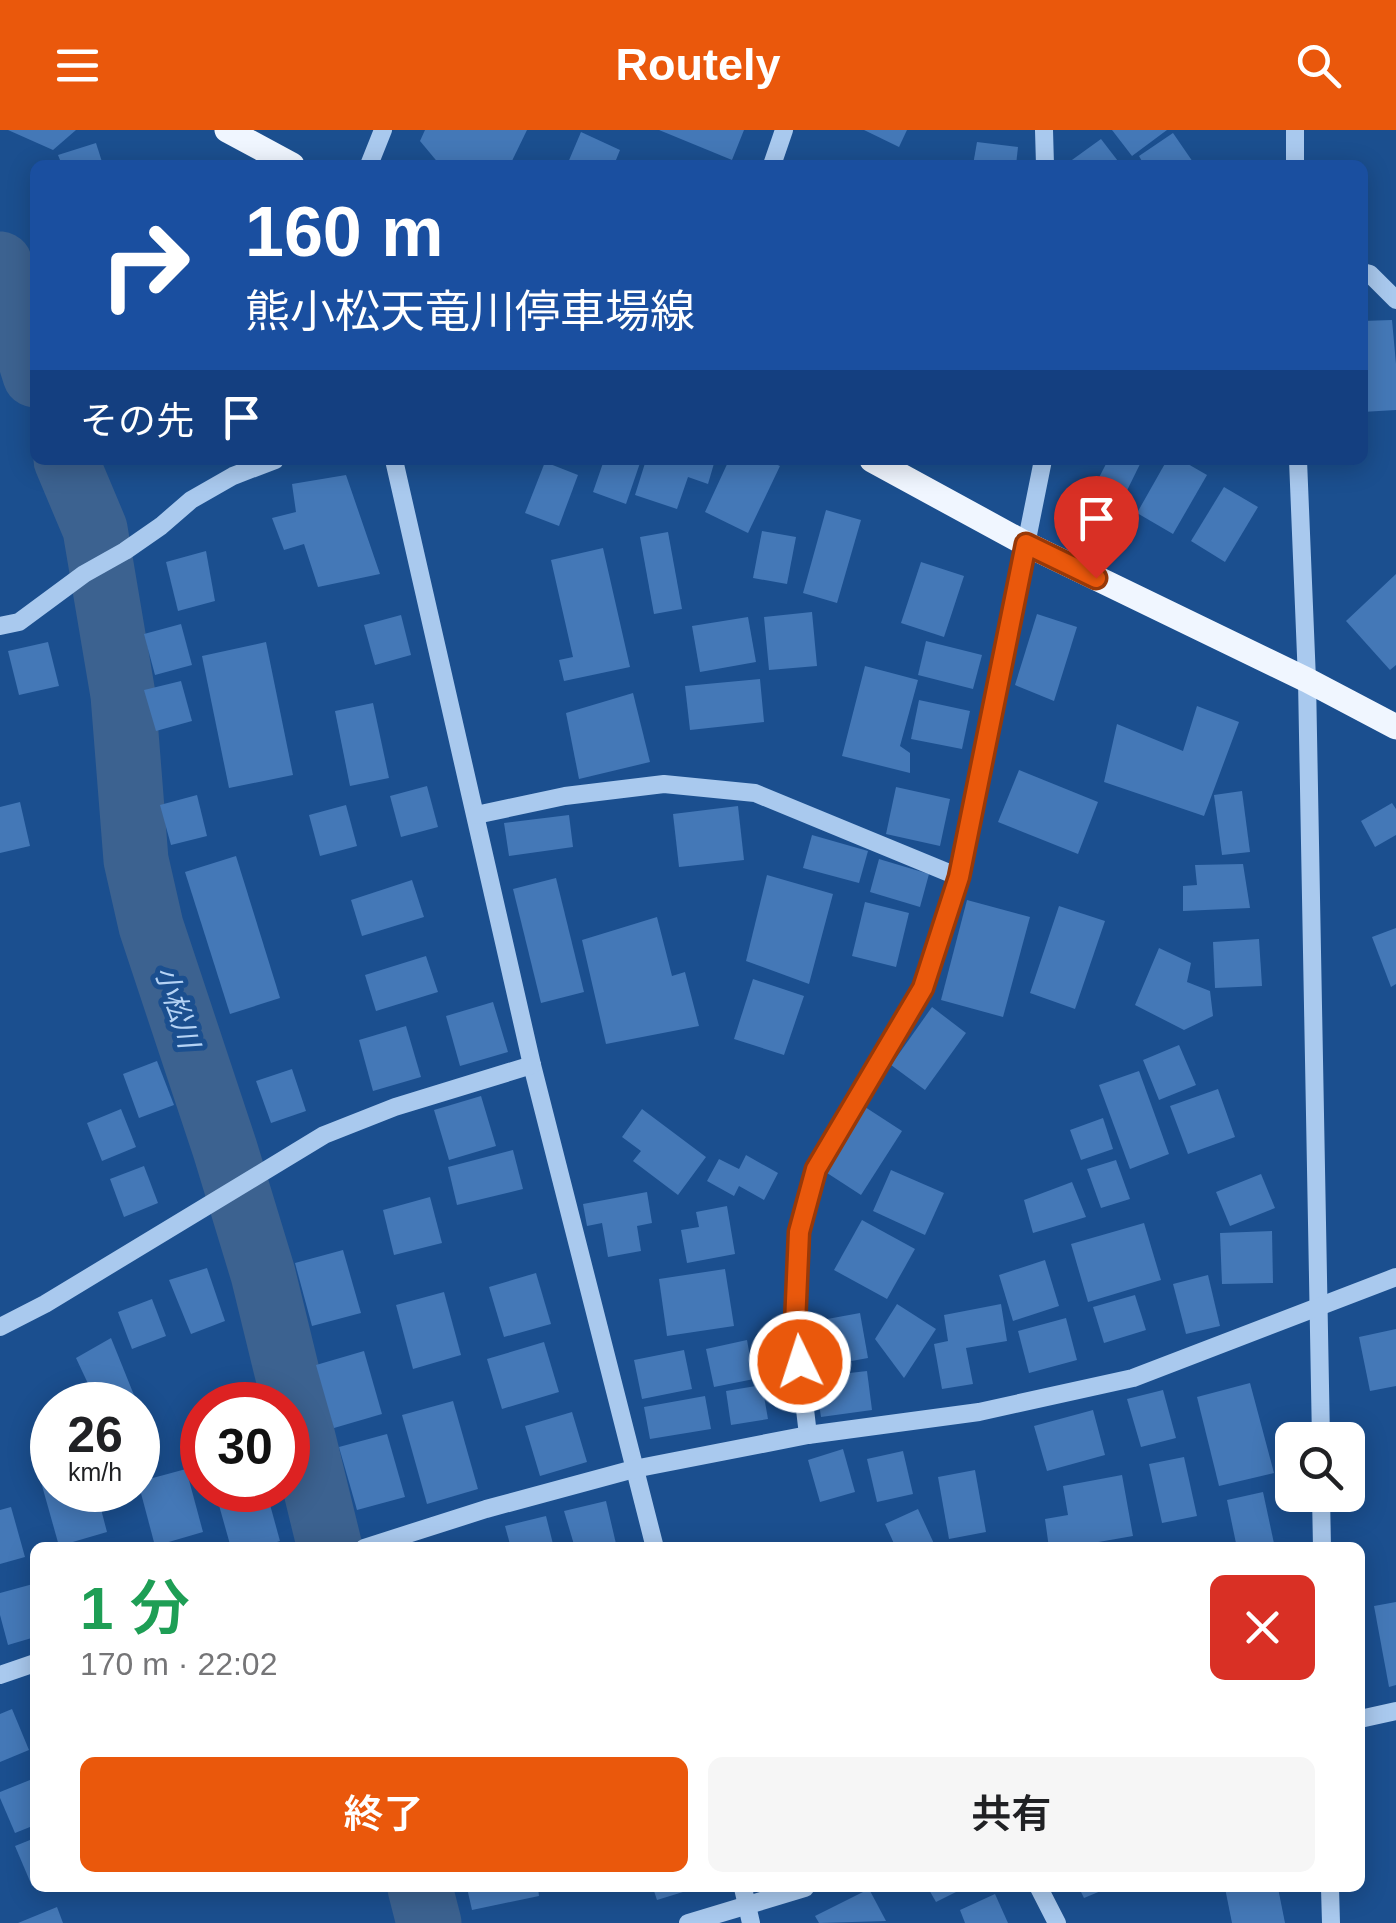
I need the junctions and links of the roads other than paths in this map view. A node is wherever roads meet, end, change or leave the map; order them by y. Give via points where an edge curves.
1 (226, 130) edge
2 (383, 130) edge
3 (784, 130) edge
4 (1044, 130) edge
5 (1295, 130) edge
6 (281, 160) edge
7 (370, 160) edge
8 (774, 160) edge
9 (1045, 160) edge
10 (1296, 160) edge
11 (1368, 274) edge
12 (1396, 300) edge
13 (395, 465) edge
14 (881, 465) edge
15 (1042, 465) edge
16 (1298, 465) edge
17 (243, 466) edge
18 (1026, 544) junction
19 (0, 626) edge
20 (1307, 680) junction
21 (1396, 727) edge
22 (476, 815) junction
23 (959, 877) junction
24 (532, 1064) junction
25 (1396, 1277) edge
26 (1319, 1308) junction
27 (0, 1327) edge
28 (1320, 1422) edge
29 (808, 1435) junction
30 (634, 1469) junction
31 (1321, 1512) edge
32 (383, 1542) edge
33 (654, 1542) edge
34 (1322, 1542) edge
35 (30, 1665) edge
36 (0, 1675) edge
37 (1396, 1710) edge
38 (1365, 1717) edge
39 (791, 1892) edge
40 (1040, 1892) edge
41 (1330, 1892) edge
42 (747, 1905) edge
43 (688, 1923) edge
44 (766, 1923) edge
45 (1056, 1923) edge
46 (1331, 1923) edge

1 - 6 main road
2 - 7 street
3 - 8 street
4 - 9 street
5 - 10 street
11 - 12 street
13 - 22 street
14 - 18 main road
15 - 18 street
16 - 20 street
17 - 19 street via 19,622
18 - 20 main road
18 - 23 street
20 - 21 main road
20 - 26 street
22 - 23 street via 664,784 754,793
22 - 24 street
23 - 29 street via 923,988 816,1169 799,1232 795,1324
24 - 27 street via 324,1135
24 - 30 street
25 - 26 street
26 - 28 street
26 - 29 street via 1133,1378 979,1412
29 - 30 street
30 - 32 street
30 - 33 street
31 - 34 street
35 - 36 street
37 - 38 street
39 - 42 street
40 - 45 street
41 - 46 street
42 - 43 street
42 - 44 street

